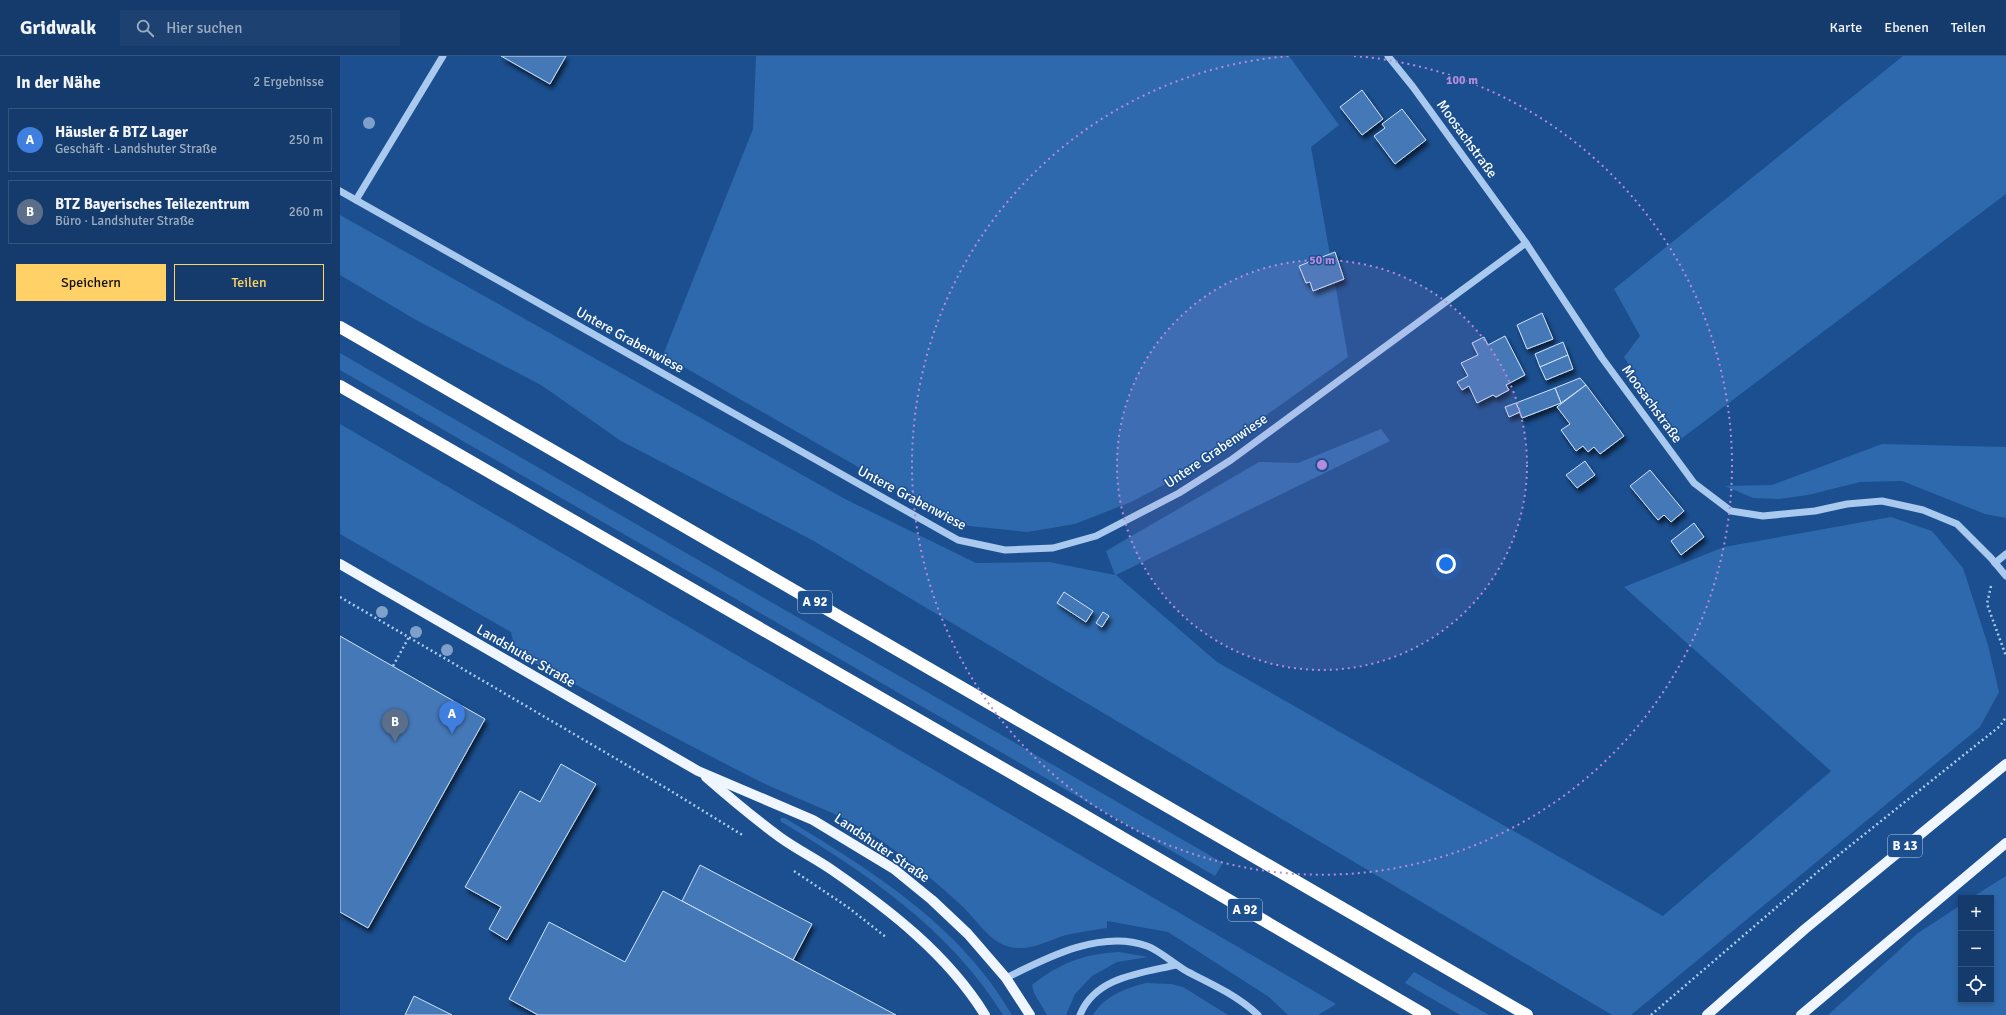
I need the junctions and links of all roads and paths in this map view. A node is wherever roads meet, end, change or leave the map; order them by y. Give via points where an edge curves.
1 (443, 56) edge
2 (1388, 56) edge
3 (340, 191) edge
4 (356, 200) junction
5 (1526, 243) junction
6 (340, 327) edge
7 (340, 386) edge
8 (2006, 554) edge
9 (1995, 563) junction
10 (340, 564) edge
11 (2006, 576) edge
12 (340, 597) edge
13 (409, 637) junction
14 (2006, 656) edge
15 (393, 666) dead end
16 (2006, 717) edge
17 (2006, 764) edge
18 (698, 771) junction
19 (746, 838) dead end
20 (2006, 843) edge
21 (791, 870) dead end
22 (890, 940) dead end
23 (1176, 965) junction
24 (1006, 978) junction
25 (985, 1015) edge
26 (1030, 1015) edge
27 (1080, 1015) edge
28 (1258, 1015) edge
29 (1425, 1015) edge
30 (1527, 1015) edge
31 (1651, 1015) edge
32 (1707, 1015) edge
33 (1800, 1015) edge

1 - 4 street
2 - 5 street, Moosachstraße
3 - 4 street, Untere Grabenwiese
4 - 5 street, Untere Grabenwiese via 958,540 1005,550 1053,548 1096,536 1179,493 1231,460
5 - 9 street, Moosachstraße via 1602,358 1694,483 1731,511 1763,516 1882,501 1923,510 1956,524
6 - 30 highway, A 92
7 - 29 highway, A 92
8 - 9 street
9 - 11 street, Moosachstraße
9 - 14 path via 1987,604
10 - 18 main road, Landshuter Straße
12 - 13 path
13 - 15 path
13 - 19 path
16 - 31 path via 2000,726 1821,869
17 - 32 main road, B 13 via 1805,929
18 - 24 main road, Landshuter Straße via 813,820 894,869 968,934
18 - 25 main road, Landshuter Straße via 759,821 878,903 921,938 948,967
20 - 33 main road
21 - 22 path via 849,908
23 - 24 street via 1148,946 1117,940 1074,947
23 - 27 street via 1121,978 1101,987 1083,1006
23 - 28 street via 1217,987
24 - 26 main road, Landshuter Straße

